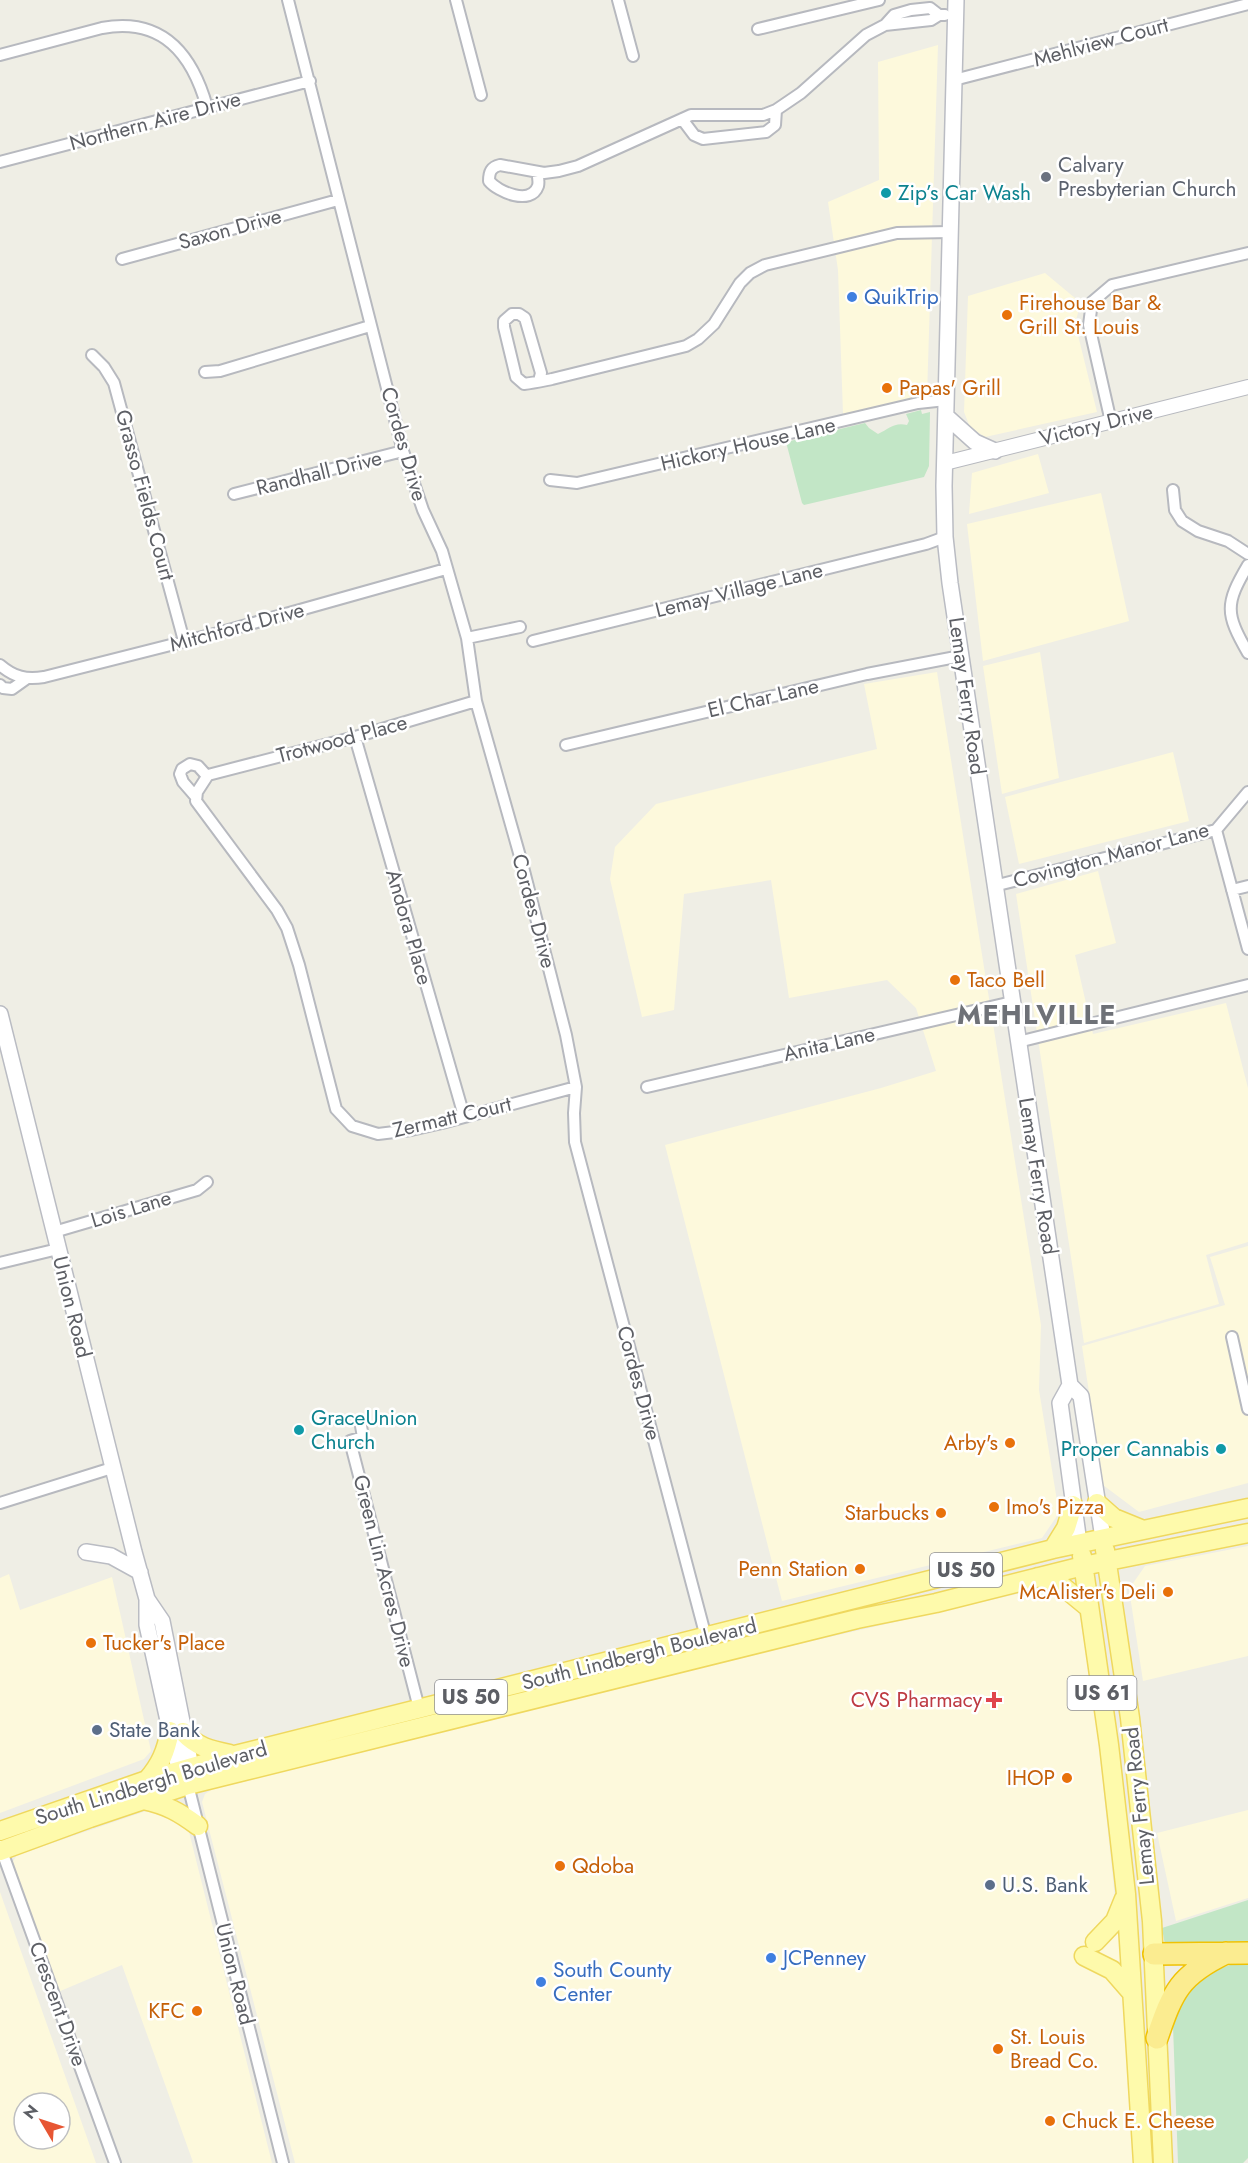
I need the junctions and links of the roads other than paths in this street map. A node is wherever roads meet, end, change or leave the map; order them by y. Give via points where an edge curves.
1 (288, 0) edge
2 (456, 0) edge
3 (618, 0) edge
4 (879, 0) edge
5 (1248, 4) edge
6 (956, 7) edge
7 (758, 29) dead end
8 (0, 55) edge
9 (633, 56) dead end
10 (954, 80) junction
11 (310, 81) junction
12 (481, 95) dead end
13 (207, 107) junction
14 (776, 110) junction
15 (682, 118) junction
16 (0, 162) edge
17 (537, 172) junction
18 (338, 200) junction
19 (950, 232) junction
20 (1248, 253) edge
21 (122, 259) dead end
22 (370, 326) junction
23 (92, 355) dead end
24 (205, 372) dead end
25 (539, 381) junction
26 (1248, 387) edge
27 (946, 408) junction
28 (1111, 422) junction
29 (404, 451) junction
30 (995, 451) junction
31 (945, 463) junction
32 (550, 480) dead end
33 (1173, 490) dead end
34 (234, 494) dead end
35 (945, 537) junction
36 (1248, 554) edge
37 (1248, 565) edge
38 (446, 569) junction
39 (520, 627) dead end
40 (467, 638) junction
41 (184, 641) junction
42 (533, 641) dead end
43 (1248, 653) edge
44 (961, 656) junction
45 (0, 665) edge
46 (26, 679) junction
47 (0, 685) edge
48 (476, 701) junction
49 (355, 737) junction
50 (567, 745) dead end
51 (207, 776) junction
52 (1248, 792) edge
53 (196, 797) junction
54 (1216, 830) junction
55 (994, 885) junction
56 (1248, 886) edge
57 (1232, 890) junction
58 (1248, 949) edge
59 (1248, 985) edge
60 (1012, 1002) junction
61 (0, 1014) edge
62 (1018, 1042) junction
63 (576, 1087) junction
64 (647, 1087) dead end
65 (464, 1116) junction
66 (207, 1182) dead end
67 (54, 1232) junction
68 (58, 1249) junction
69 (0, 1263) edge
70 (1232, 1337) dead end
71 (1070, 1385) junction
72 (1248, 1409) edge
73 (361, 1426) dead end
74 (112, 1468) junction
75 (0, 1503) edge
76 (1097, 1503) junction
77 (1073, 1505) junction
78 (1248, 1508) edge
79 (1143, 1529) junction
80 (1248, 1533) edge
81 (1103, 1538) junction
82 (1079, 1543) junction
83 (1053, 1549) junction
84 (86, 1552) dead end
85 (1136, 1555) junction
86 (1107, 1561) junction
87 (1083, 1566) junction
88 (140, 1572) junction
89 (1038, 1576) junction
90 (1112, 1597) junction
91 (1089, 1608) junction
92 (709, 1646) junction
93 (421, 1718) junction
94 (177, 1731) junction
95 (235, 1755) junction
96 (186, 1774) junction
97 (147, 1780) junction
98 (143, 1800) junction
99 (198, 1826) junction
100 (0, 1831) edge
101 (1, 1849) edge
102 (1126, 1894) junction
103 (1226, 1953) junction
104 (1248, 1953) edge
105 (1154, 1954) junction
106 (1132, 1993) junction
107 (1157, 2038) junction
108 (116, 2163) edge
109 (283, 2163) edge
110 (1143, 2163) edge
111 (1163, 2163) edge

1 - 11 street, Cordes Drive
2 - 12 street
3 - 9 street
4 - 7 street
5 - 10 street, Mehlview Court
6 - 10 main road, Lemay Ferry Road
6 - 14 street via 939,15 930,8 894,15
8 - 13 street via 102,28 137,27 181,51 197,75
10 - 19 main road, Lemay Ferry Road
11 - 13 street, Northern Aire Drive
11 - 18 street, Cordes Drive
13 - 16 street, Northern Aire Drive
14 - 15 street via 763,115
14 - 15 street via 775,125 766,132 703,139 694,135
15 - 17 street via 578,166
17 - 17 street via 500,165 489,173 489,181 506,193 527,196 539,184
18 - 21 street, Saxon Drive
18 - 22 street, Cordes Drive
19 - 25 street via 897,233 765,265 740,283 714,324 686,346
19 - 27 main road, Lemay Ferry Road
20 - 28 street via 1112,285 1092,302 1089,325
22 - 24 street via 220,371
22 - 29 street, Cordes Drive
23 - 41 street, Grasso Fields Court via 114,383
25 - 25 street via 524,384 516,377 504,327 504,321 512,314 525,318 541,373
26 - 28 street, Victory Drive
27 - 30 main road via 975,442
27 - 31 main road, Lemay Ferry Road
27 - 32 street, Hickory House Lane via 918,403 577,483
28 - 30 street, Victory Drive
29 - 34 street, Randhall Drive
29 - 38 street, Cordes Drive
30 - 31 street, Victory Drive
31 - 35 main road, Lemay Ferry Road
33 - 36 street via 1175,510 1182,521
35 - 42 street, Lemay Village Lane
35 - 44 main road, Lemay Ferry Road
37 - 43 street via 1232,592 1230,615
38 - 40 street, Cordes Drive
38 - 41 street, Mitchford Drive
39 - 40 street
40 - 48 street, Cordes Drive
41 - 46 street, Mitchford Drive
44 - 50 street, El Char Lane via 867,674
44 - 55 main road, Lemay Ferry Road
45 - 46 street
46 - 47 street, Mitchford Drive via 12,689
48 - 49 street, Trotwood Place
48 - 63 street, Cordes Drive via 526,878
49 - 51 street, Trotwood Place
49 - 65 street, Andora Place
51 - 53 street
51 - 53 street via 198,766 190,764 182,769 183,782
52 - 54 street, Covington Manor Lane
53 - 65 street, Zermatt Court via 287,928 336,1109 352,1126 378,1134
54 - 55 street, Covington Manor Lane
54 - 57 street
55 - 60 main road, Lemay Ferry Road
56 - 57 street
57 - 58 street
59 - 62 street
60 - 62 main road, Lemay Ferry Road
60 - 64 street, Anita Lane
61 - 67 main road, Union Road
62 - 71 main road, Lemay Ferry Road
63 - 65 street, Zermatt Court
63 - 92 street, Cordes Drive via 575,1142
66 - 67 street, Lois Lane via 197,1190
67 - 68 main road, Union Road
68 - 69 street
68 - 74 main road, Union Road
70 - 72 street
71 - 76 main road, Lemay Ferry Road via 1081,1396
71 - 77 main road, Lemay Ferry Road via 1060,1403
73 - 93 street, Green Lin Acres Drive via 363,1437 350,1441
74 - 75 street
74 - 88 main road, Union Road
76 - 79 main road via 1114,1518
76 - 81 main road, Lemay Ferry Road
77 - 82 main road, Lemay Ferry Road
77 - 83 main road via 1066,1528
78 - 79 main road, South Lindbergh Boulevard / US 50
79 - 81 main road, South Lindbergh Boulevard / US 50
80 - 85 main road, South Lindbergh Boulevard / US 50
81 - 82 main road, South Lindbergh Boulevard / US 50
81 - 86 main road, Lemay Ferry Road / US 61
82 - 83 main road, South Lindbergh Boulevard / US 50
82 - 87 main road, Lemay Ferry Road
83 - 92 main road, South Lindbergh Boulevard / US 50
84 - 88 main road via 111,1556
85 - 86 main road, South Lindbergh Boulevard / US 50
85 - 90 main road
86 - 87 main road, South Lindbergh Boulevard / US 50
86 - 90 main road, Lemay Ferry Road / US 61
87 - 89 main road, South Lindbergh Boulevard / US 50
87 - 91 main road, Lemay Ferry Road / US 61
88 - 94 main road, Union Road via 147,1599 147,1625
89 - 91 main road via 1061,1585
89 - 92 main road, South Lindbergh Boulevard / US 50 via 936,1603
90 - 105 main road, Lemay Ferry Road / US 61 via 1130,1718
91 - 102 main road, Lemay Ferry Road / US 61
92 - 93 main road, South Lindbergh Boulevard / US 50
93 - 95 main road, South Lindbergh Boulevard / US 50
93 - 96 main road, South Lindbergh Boulevard / US 50
94 - 95 main road via 202,1748
94 - 96 main road, Union Road
94 - 97 main road
95 - 96 main road, South Lindbergh Boulevard / US 50
96 - 97 main road, South Lindbergh Boulevard / US 50
96 - 98 main road, South Lindbergh Boulevard / US 50
96 - 99 street, Union Road
97 - 100 main road, South Lindbergh Boulevard / US 50
98 - 99 main road via 178,1811
98 - 101 main road, South Lindbergh Boulevard / US 50
99 - 109 street, Union Road
101 - 108 street, Crescent Drive
102 - 106 main road, Lemay Ferry Road / US 61
102 - 106 main road via 1115,1921 1089,1949
103 - 104 highway
103 - 105 highway
103 - 107 highway via 1197,1968 1181,1984
105 - 107 main road, Lemay Ferry Road / US 61
106 - 110 main road, Lemay Ferry Road / US 61
107 - 111 main road, Lemay Ferry Road / US 61

